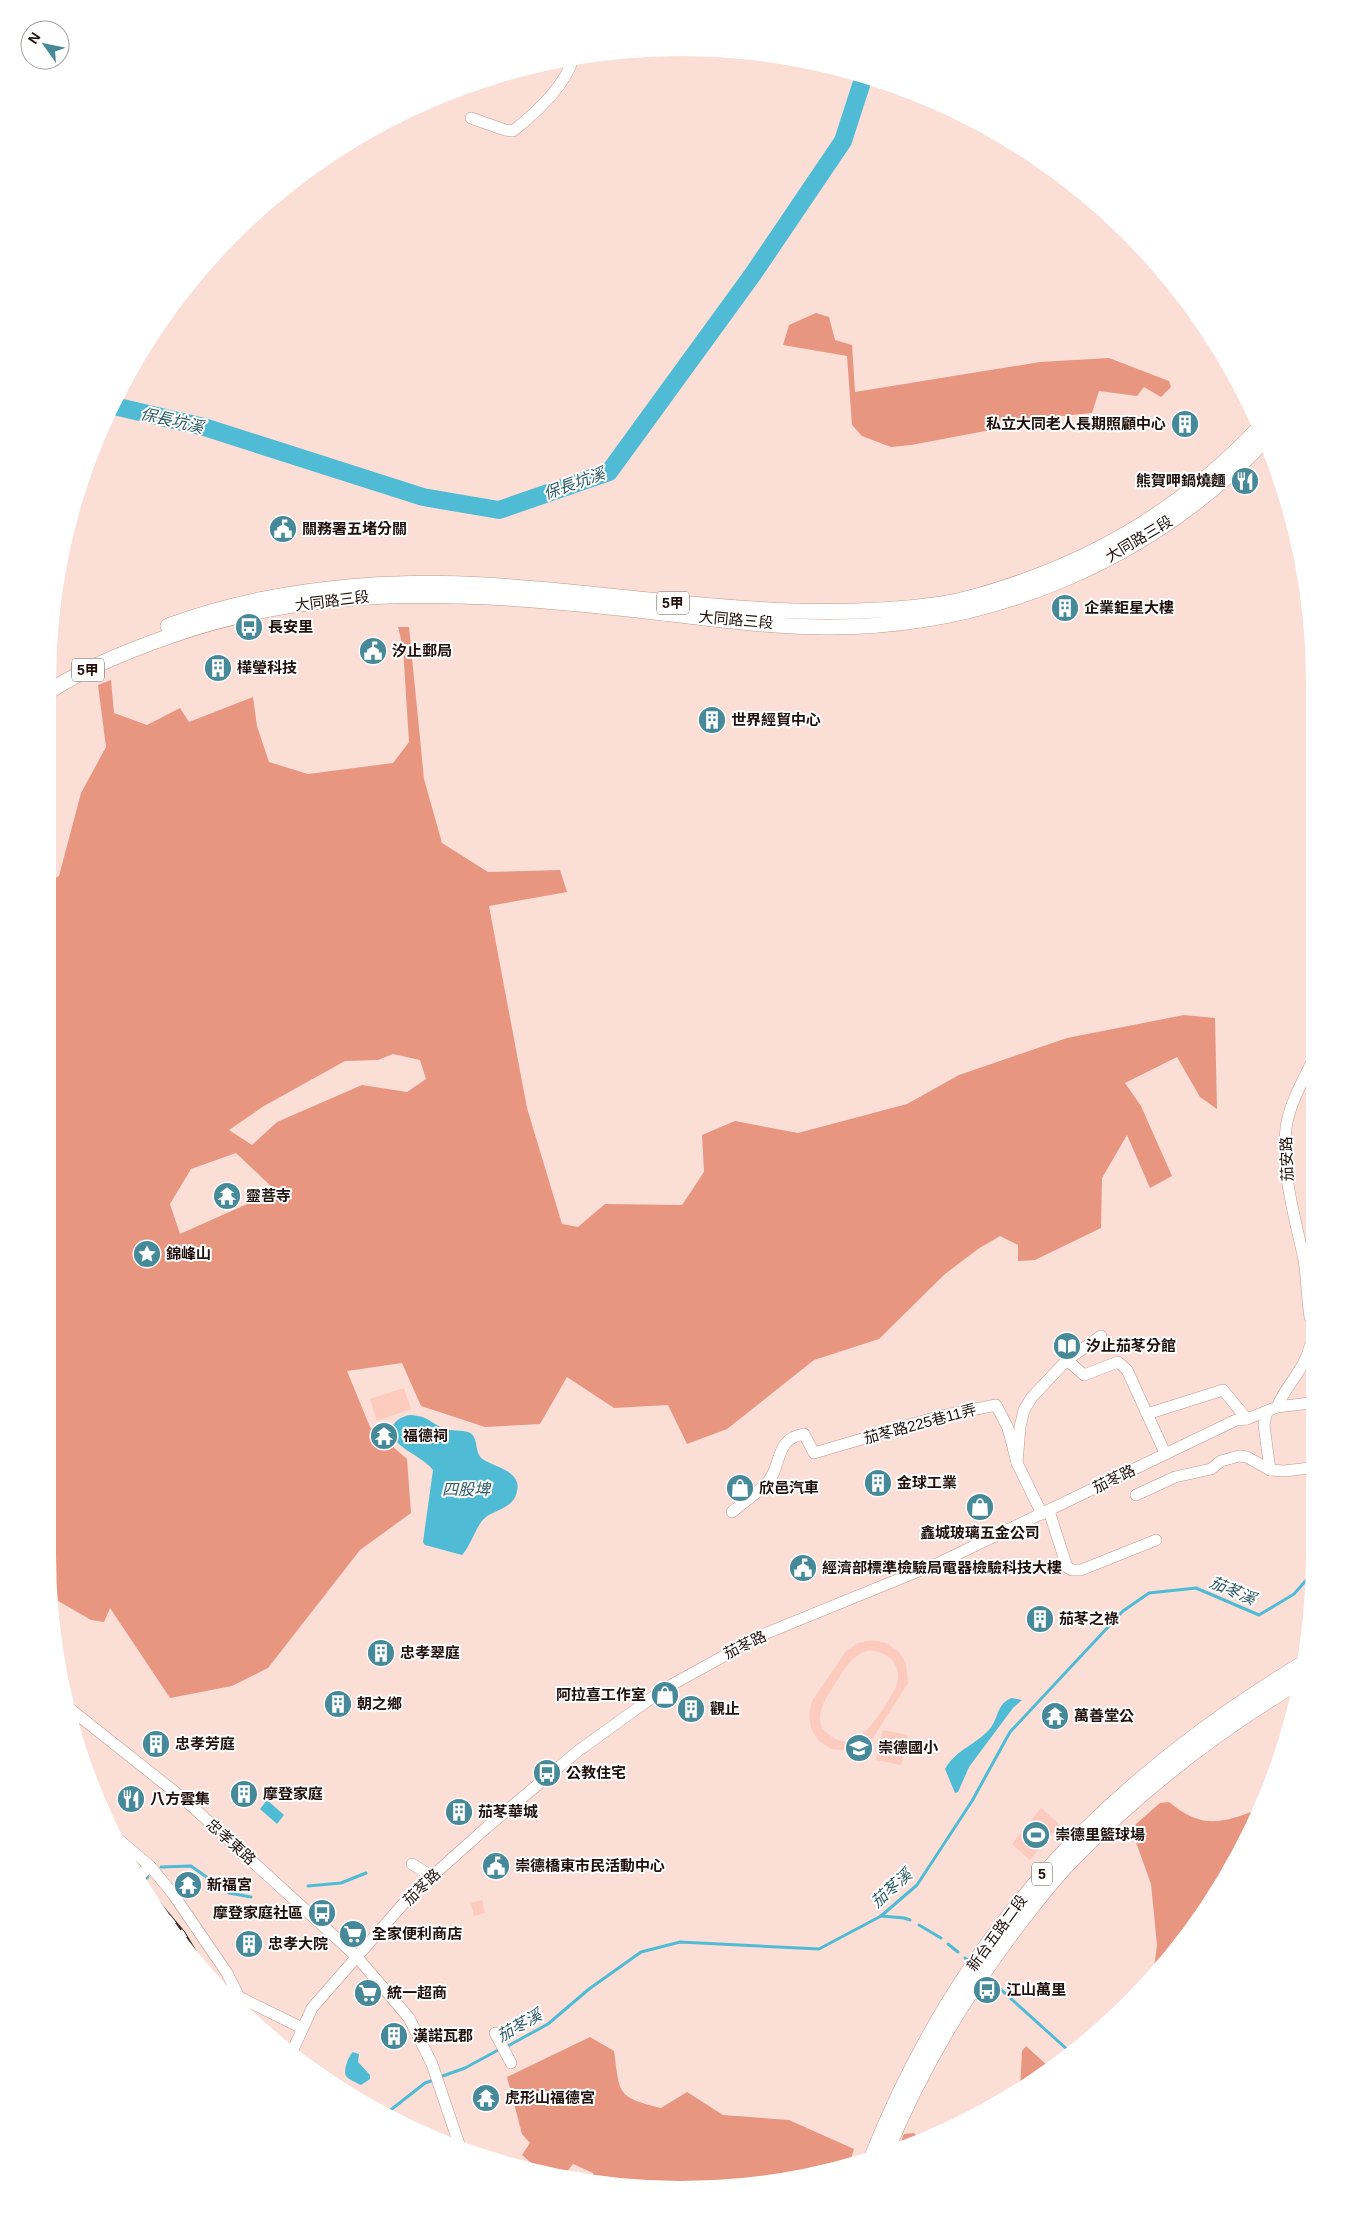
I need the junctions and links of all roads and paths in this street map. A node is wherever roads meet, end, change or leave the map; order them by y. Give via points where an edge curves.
1 (570, 66) edge
2 (471, 118) dead end
3 (1254, 433) edge
4 (1259, 445) edge
5 (56, 675) edge
6 (56, 688) edge
7 (1306, 1075) edge
8 (1306, 1281) edge
9 (1101, 1336) dead end
10 (1067, 1360) junction
11 (1306, 1360) edge
12 (1306, 1404) edge
13 (1272, 1409) junction
14 (1147, 1414) junction
15 (1247, 1419) junction
16 (1166, 1453) junction
17 (1017, 1463) junction
18 (1306, 1469) edge
19 (1270, 1470) junction
20 (1136, 1495) dead end
21 (732, 1512) dead end
22 (1045, 1513) junction
23 (1156, 1540) dead end
24 (1296, 1668) edge
25 (1292, 1686) edge
26 (77, 1714) edge
27 (130, 1849) edge
28 (412, 1864) dead end
29 (150, 1866) junction
30 (143, 1873) edge
31 (431, 1876) junction
32 (357, 1957) junction
33 (302, 2028) junction
34 (495, 2034) dead end
35 (294, 2047) edge
36 (511, 2064) dead end
37 (457, 2139) edge
38 (890, 2145) edge
39 (874, 2150) edge

1 - 2 street via 549,97 514,131
3 - 5 main road, 大同路三段 / 5甲 via 1180,499 1112,542 1060,568 1002,589 937,605 838,612 720,608 486,585 363,584 194,616 120,644
4 - 6 main road, 大同路三段 / 5甲 via 1201,499 1126,549 1001,604 942,617 827,627 486,596 360,596 322,600 197,626 125,652
7 - 8 street, 茄安路 via 1286,1126 1288,1187
9 - 10 street
10 - 14 street via 1084,1375 1118,1362 1127,1370
10 - 17 street via 1024,1410
11 - 13 street
12 - 13 street, 茄苳路
13 - 15 street, 茄苳路
13 - 19 street via 1264,1425
14 - 15 street via 1223,1390
14 - 16 street
15 - 16 street, 茄苳路 via 1236,1420
16 - 22 street, 茄苳路
17 - 21 street, 茄苳路225巷11弄 via 1008,1428 996,1405 937,1417 814,1453 804,1434 784,1443 767,1483
17 - 22 street
18 - 19 street via 1284,1472
19 - 20 street via 1240,1456 1211,1468 1175,1477
22 - 23 street via 1067,1566 1072,1570 1081,1570
22 - 31 street, 茄苳路 via 941,1562 762,1636 664,1689 578,1752
24 - 39 main road, 新台五路二段 / 5 via 1174,1751 1108,1806 1034,1883 995,1932 946,2004 903,2084
25 - 38 main road, 新台五路二段 / 5 via 1261,1704 1155,1783 1071,1861 1005,1941 949,2027 919,2080
26 - 32 street, 忠孝東路 via 184,1800
27 - 29 street
28 - 31 street
29 - 30 street
29 - 33 street via 174,1894 240,1997
31 - 32 street, 茄苳路
32 - 33 street, 茄苳路 via 312,2008
32 - 37 street, 忠孝東路 via 410,2018 432,2064
33 - 35 street, 茄苳路
34 - 36 street

